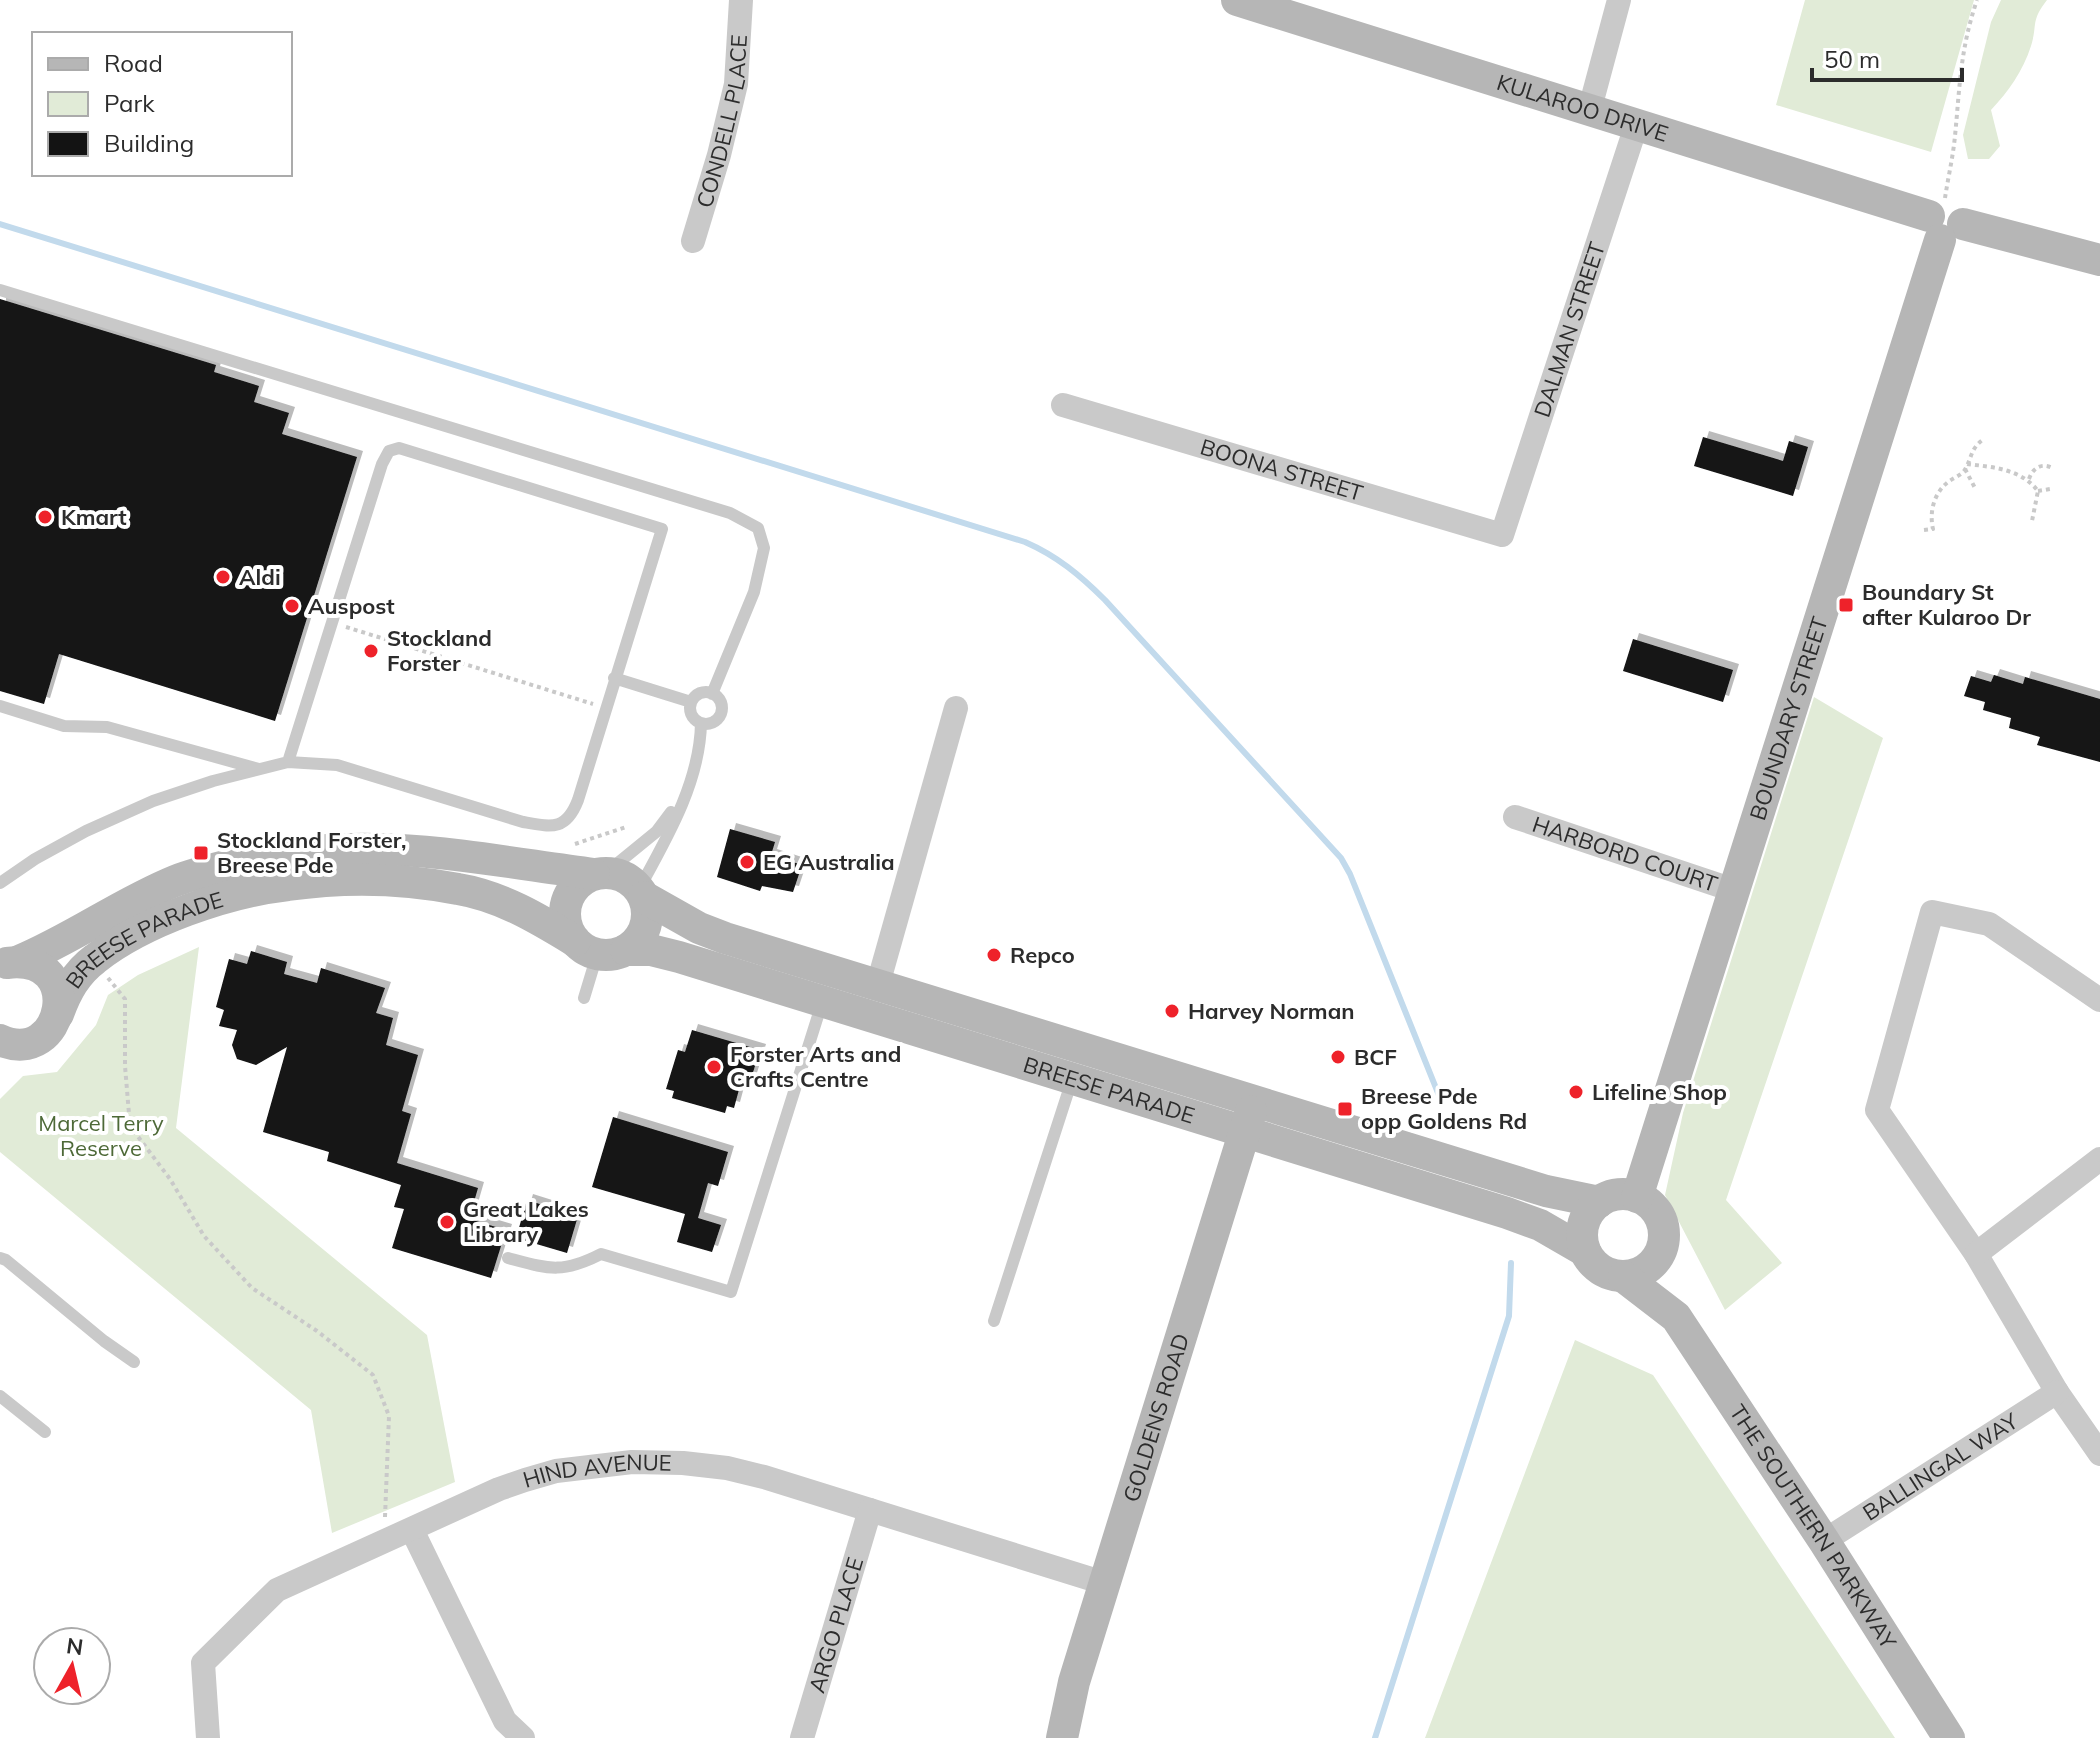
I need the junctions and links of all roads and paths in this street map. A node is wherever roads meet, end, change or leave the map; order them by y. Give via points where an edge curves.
1 (741, 0) edge
2 (1239, 0) edge
3 (1619, 0) edge
4 (1977, 0) edge
5 (1590, 108) junction
6 (1637, 123) junction
7 (1944, 221) junction
8 (693, 241) dead end
9 (2100, 260) edge
10 (0, 290) edge
11 (1063, 405) dead end
12 (1984, 439) dead end
13 (1966, 467) junction
14 (2054, 469) dead end
15 (2029, 479) junction
16 (1975, 488) dead end
17 (2050, 489) dead end
18 (2038, 491) junction
19 (2032, 521) dead end
20 (1924, 530) dead end
21 (1502, 535) joint
22 (343, 626) dead end
23 (614, 678) junction
24 (712, 694) junction
25 (691, 702) junction
26 (594, 705) dead end
27 (0, 706) edge
28 (956, 708) dead end
29 (701, 723) junction
30 (288, 762) junction
31 (262, 770) junction
32 (686, 794) junction
33 (1515, 817) dead end
34 (601, 873) junction
35 (0, 883) edge
36 (1736, 891) junction
37 (641, 893) junction
38 (599, 949) junction
39 (95, 959) junction
40 (6, 963) edge
41 (878, 984) junction
42 (584, 998) dead end
43 (823, 1000) junction
44 (2100, 1000) edge
45 (58, 1014) junction
46 (6, 1046) edge
47 (1072, 1078) junction
48 (1254, 1100) junction
49 (1244, 1131) junction
50 (2100, 1159) edge
51 (1637, 1197) junction
52 (1599, 1202) junction
53 (1661, 1250) junction
54 (1585, 1251) junction
55 (1976, 1254) junction
56 (0, 1258) edge
57 (508, 1258) dead end
58 (1624, 1277) junction
59 (1676, 1317) junction
60 (994, 1321) dead end
61 (134, 1362) dead end
62 (2057, 1392) junction
63 (0, 1396) edge
64 (45, 1432) dead end
65 (2100, 1454) edge
66 (870, 1510) junction
67 (385, 1517) dead end
68 (412, 1530) junction
69 (1824, 1541) junction
70 (1104, 1583) junction
71 (208, 1738) edge
72 (523, 1738) edge
73 (802, 1738) edge
74 (1062, 1738) edge
75 (1949, 1738) edge

1 - 8 street, CONDELL PLACE via 736,84
2 - 5 main road, KULAROO DRIVE
3 - 5 street
4 - 7 path via 1959,74
5 - 6 main road, KULAROO DRIVE
6 - 7 main road, KULAROO DRIVE
6 - 21 street, DALMAN STREET
7 - 9 main road, KULAROO DRIVE
7 - 36 main road, BOUNDARY STREET
10 - 24 lane via 730,513 758,528 764,548 754,592
11 - 21 street, BOONA STREET
12 - 13 path via 1975,445
13 - 15 path via 1996,468
13 - 16 path
13 - 20 path via 1936,496 1933,529
14 - 15 path via 2040,466
15 - 18 path
17 - 18 path
18 - 19 path
22 - 26 path
23 - 25 lane
23 - 30 lane via 572,816 551,827 337,765
23 - 30 lane via 662,529 399,448 389,451 382,464
24 - 25 lane via 702,692
24 - 29 lane via 721,705 719,716
25 - 29 lane via 690,713
27 - 31 lane via 64,726 107,727
28 - 41 street
29 - 32 lane via 701,748
30 - 31 lane
31 - 35 lane via 153,801 86,831
32 - 34 lane via 656,832
32 - 37 lane
33 - 36 street, HARBORD COURT
34 - 37 main road via 630,880
34 - 38 main road via 572,890 564,916 567,930
34 - 40 main road, BREESE PARADE via 398,848 280,854 179,879 50,948
36 - 51 main road, BOUNDARY STREET
37 - 38 main road via 647,921 643,933
37 - 41 main road, BREESE PARADE via 725,938
38 - 39 main road, BREESE PARADE via 506,903 461,889 339,880 230,898 137,933
38 - 42 lane
38 - 43 main road, BREESE PARADE via 665,953
39 - 45 main road, BREESE PARADE via 67,989
39 - 67 path via 125,999 130,1126 204,1236 252,1288 373,1375 389,1416
40 - 45 main road via 32,963 52,978 60,1001
41 - 48 main road, BREESE PARADE
43 - 47 main road, BREESE PARADE
43 - 57 lane via 731,1292 601,1254 575,1268 554,1269
44 - 55 street via 1989,924 1932,912 1877,1110
45 - 46 main road, BREESE PARADE via 43,1036
47 - 49 main road, BREESE PARADE
47 - 60 lane
48 - 49 main road, GOLDENS ROAD
48 - 52 main road, BREESE PARADE via 1546,1191
49 - 54 main road, BREESE PARADE via 1507,1213
49 - 70 main road, GOLDENS ROAD
50 - 55 street
51 - 52 main road via 1618,1195
51 - 53 main road via 1649,1203 1663,1225
52 - 54 main road via 1583,1224
53 - 58 main road via 1647,1269
53 - 59 main road, THE SOUTHERN PARKWAY
54 - 58 main road via 1605,1272
55 - 62 street
56 - 61 lane
58 - 59 main road, THE SOUTHERN PARKWAY
59 - 69 main road, THE SOUTHERN PARKWAY
62 - 65 street
62 - 69 street, BALLINGAL WAY
63 - 64 lane
66 - 68 street, HIND AVENUE via 727,1468 632,1462 525,1480
66 - 70 street, HIND AVENUE
66 - 73 street, ARGO PLACE
68 - 71 street, HIND AVENUE via 277,1590 203,1663
68 - 72 street via 505,1721
69 - 75 main road, THE SOUTHERN PARKWAY
70 - 74 main road, GOLDENS ROAD

